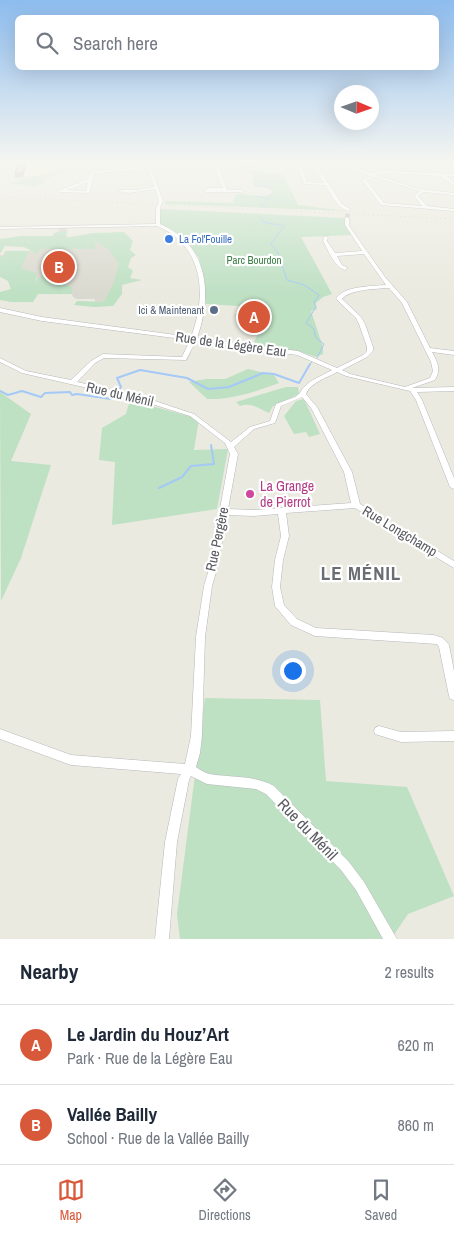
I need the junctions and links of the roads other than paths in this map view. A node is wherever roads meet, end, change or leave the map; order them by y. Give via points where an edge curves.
1 (159, 207) edge
2 (342, 207) edge
3 (413, 207) edge
4 (426, 208) joint
5 (454, 210) edge
6 (158, 225) junction
7 (0, 228) edge
8 (326, 237) dead end
9 (366, 252) junction
10 (333, 255) junction
11 (346, 268) dead end
12 (391, 286) junction
13 (0, 310) edge
14 (194, 338) junction
15 (429, 350) junction
16 (454, 353) edge
17 (1, 362) edge
18 (337, 370) junction
19 (72, 383) junction
20 (403, 389) junction
21 (454, 389) edge
22 (412, 390) junction
23 (303, 394) junction
24 (232, 446) junction
25 (454, 487) edge
26 (356, 505) junction
27 (282, 510) junction
28 (223, 512) junction
29 (454, 565) edge
30 (454, 696) edge
31 (379, 731) dead end
32 (0, 734) edge
33 (454, 736) edge
34 (190, 770) junction
35 (162, 939) edge
36 (390, 939) edge

1 - 6 street
2 - 9 street via 348,214 347,225
3 - 4 street
4 - 5 street
6 - 7 street
6 - 14 street via 175,233 197,262 203,298
8 - 10 street
9 - 10 street
9 - 12 street
10 - 11 street via 340,266
12 - 15 street via 408,308
12 - 18 street via 348,291 340,296 339,299 362,324 370,351
13 - 14 street, Rue de la Légère Eau via 42,319
14 - 18 street, Rue de la Légère Eau via 298,352
14 - 19 street via 184,359 103,356
15 - 16 street
15 - 20 street via 436,375
17 - 19 street, Rue du Ménil via 24,372
18 - 20 street, Rue de la Légère Eau
18 - 23 street via 313,382
19 - 24 street, Rue du Ménil via 172,407 201,420
20 - 22 street, Rue de la Légère Eau
21 - 22 street, Rue de la Légère Eau
22 - 25 street
23 - 24 street via 278,406 273,422 252,428
23 - 26 street via 314,407 348,472
24 - 28 street, Rue Pergère via 234,462
26 - 27 street, Rue Longchamp
26 - 29 street, Rue Longchamp
27 - 28 street, Rue Longchamp
27 - 30 street via 285,536 276,587 280,606 294,622 315,632 440,641 444,646
28 - 34 street, Rue Pergère via 200,635 195,753
31 - 33 street via 401,737
32 - 34 street, Rue du Ménil via 71,760
34 - 35 street, Rue Pergère via 184,779 170,842
34 - 36 street, Rue du Ménil via 207,779 263,786 280,798 345,866

